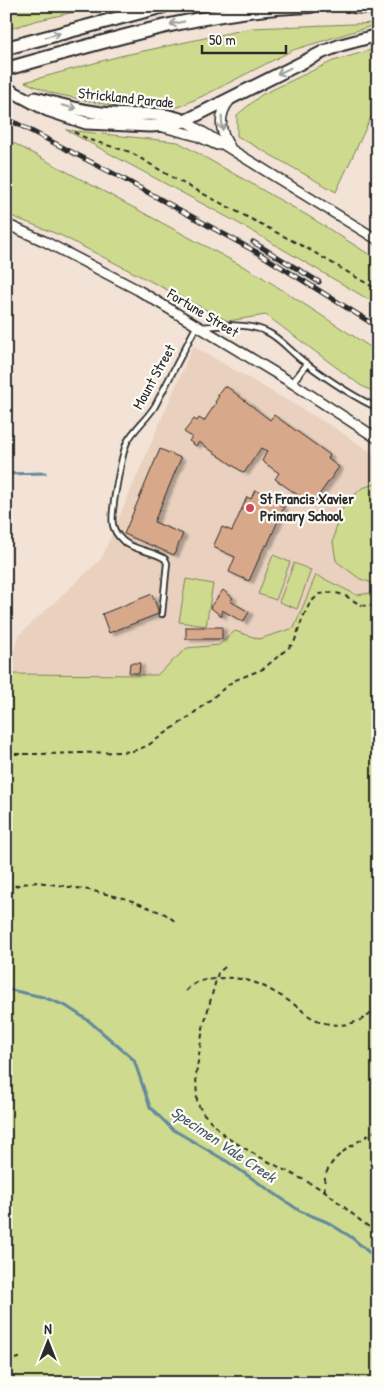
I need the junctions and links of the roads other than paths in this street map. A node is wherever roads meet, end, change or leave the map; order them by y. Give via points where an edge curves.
1 (164, 6) edge
2 (312, 6) edge
3 (353, 6) edge
4 (378, 8) edge
5 (378, 35) edge
6 (6, 48) edge
7 (6, 69) edge
8 (6, 87) edge
9 (239, 94) junction
10 (185, 121) junction
11 (150, 126) junction
12 (238, 154) junction
13 (250, 162) junction
14 (6, 224) edge
15 (378, 240) edge
16 (199, 326) junction
17 (307, 364) junction
18 (292, 383) junction
19 (378, 408) edge
20 (378, 438) edge
21 (162, 614) dead end

6 -> 1 main road
2 -> 7 main road via 200,18
3 - 4 main road
5 -> 9 street via 323,52
8 -> 10 street, Strickland Parade via 76,109 113,114 161,114
8 - 11 street, Strickland Parade via 47,110 76,120
9 - 10 street
9 -> 12 street via 225,106 221,122 227,141
10 - 11 street, Strickland Parade
10 - 12 street, Strickland Parade
11 - 13 street, Strickland Parade via 197,136
12 - 13 street, Strickland Parade
13 - 15 street, Strickland Parade
14 - 16 street, Fortune Street via 44,240
16 - 17 lane via 232,325 266,331
16 - 18 street, Fortune Street
16 - 21 lane, Mount Street via 152,410 131,435 121,462 113,512 116,532 125,542 165,559 167,563
17 - 18 lane
17 - 19 lane via 348,394
18 - 20 street, Fortune Street

